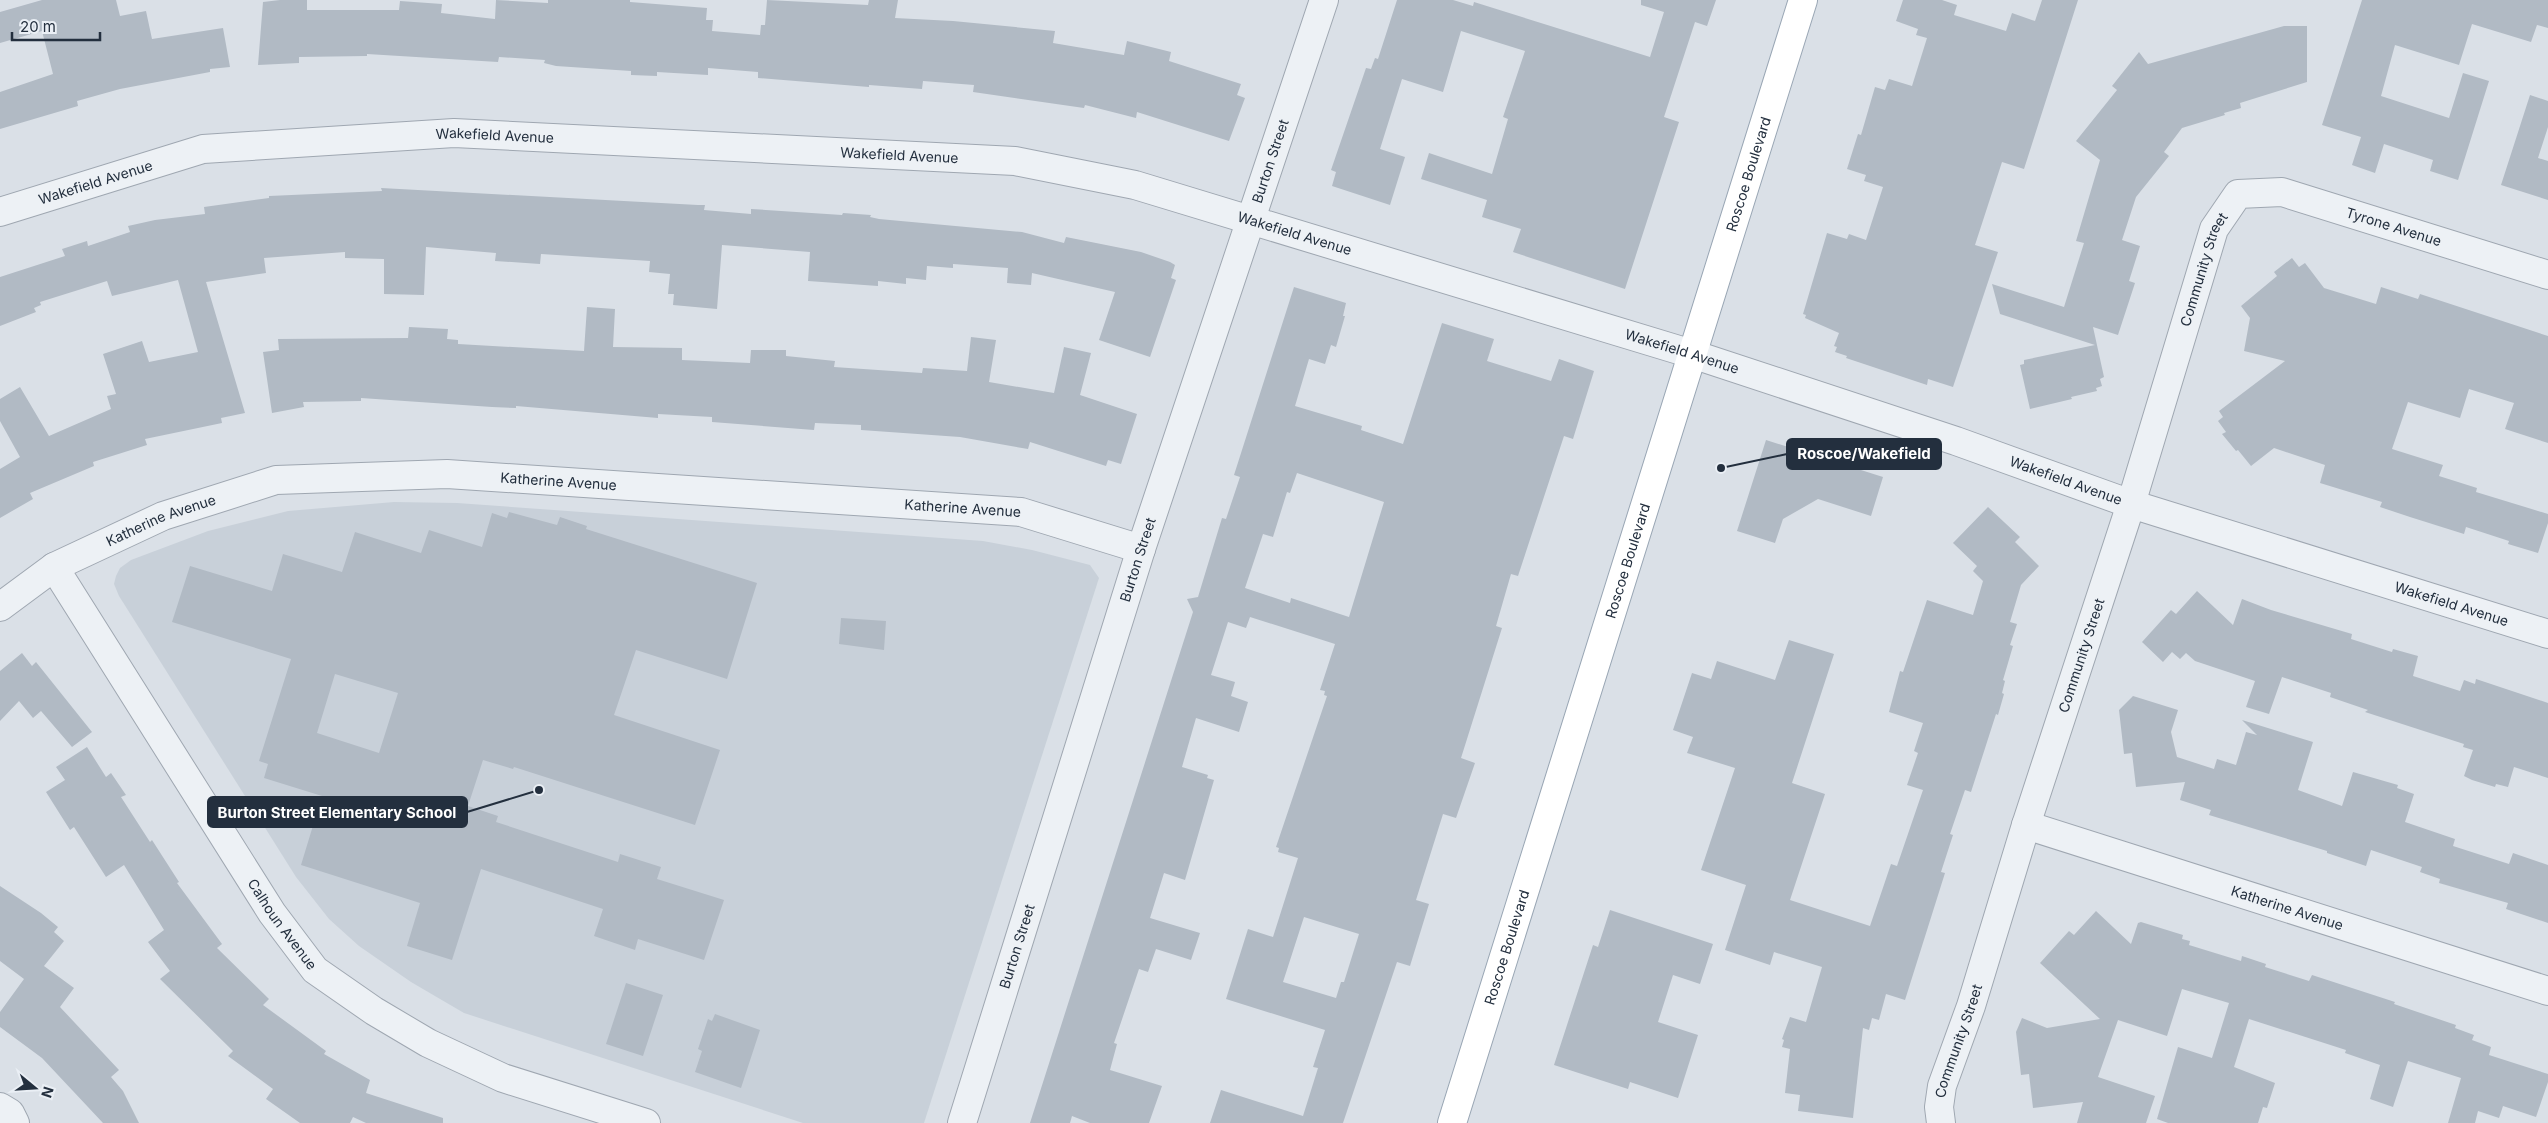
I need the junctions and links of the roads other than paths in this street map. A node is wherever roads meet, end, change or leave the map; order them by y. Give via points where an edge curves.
1 (1324, 0) edge
2 (1803, 0) edge
3 (2238, 194) joint
4 (0, 212) edge
5 (1253, 219) junction
6 (2548, 275) edge
7 (1692, 354) junction
8 (2131, 504) junction
9 (1141, 549) junction
10 (54, 567) junction
11 (0, 607) edge
12 (2548, 634) edge
13 (2026, 825) junction
14 (2548, 991) edge
15 (0, 1107) edge
16 (15, 1123) edge
17 (646, 1123) edge
18 (962, 1123) edge
19 (1452, 1123) edge
20 (1941, 1123) edge

1 - 5 street, Burton Street
2 - 7 main road, Roscoe Boulevard
3 - 6 street, Tyrone Avenue via 2282,192
3 - 8 street, Community Street via 2214,229
4 - 5 street, Wakefield Avenue via 204,149 454,133 1015,161 1135,185
5 - 7 street, Wakefield Avenue
5 - 9 street, Burton Street
7 - 8 street, Wakefield Avenue via 1956,441
7 - 19 main road, Roscoe Boulevard
8 - 12 street, Wakefield Avenue
8 - 13 street, Community Street
9 - 10 street, Katherine Avenue via 1021,512 447,474 276,480 164,516
9 - 18 street, Burton Street
10 - 11 street, Katherine Avenue
10 - 17 street, Calhoun Avenue via 272,913 315,970 428,1043 503,1078
13 - 14 street, Katherine Avenue
13 - 20 street, Community Street via 1971,1006 1942,1086 1938,1107
15 - 16 street via 10,1113

